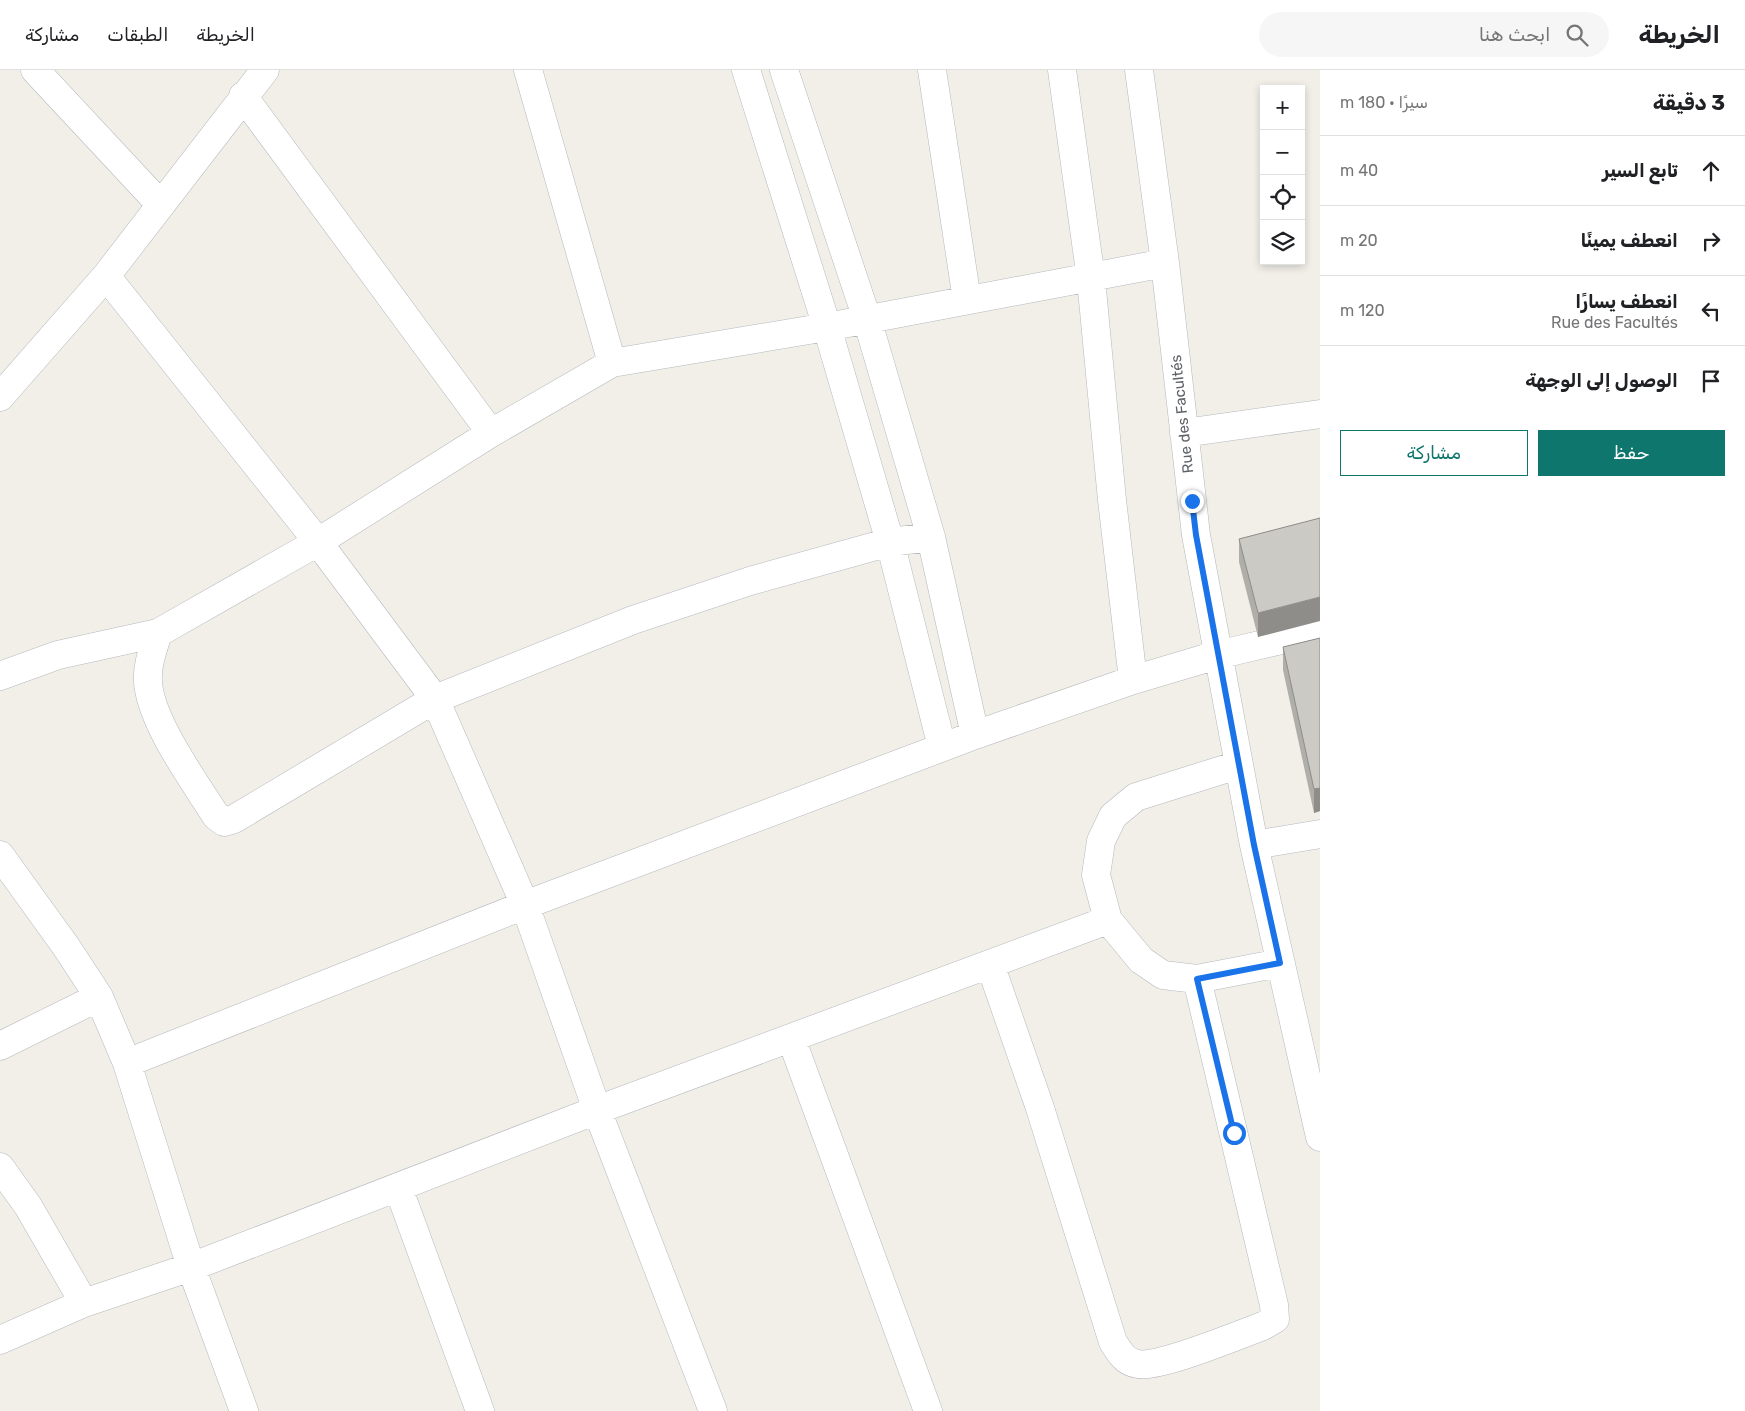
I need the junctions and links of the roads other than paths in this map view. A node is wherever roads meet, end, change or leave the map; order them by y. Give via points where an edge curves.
1 (35, 70) edge
2 (265, 70) edge
3 (528, 70) edge
4 (746, 70) edge
5 (784, 70) edge
6 (932, 70) edge
7 (1062, 70) edge
8 (1139, 70) edge
9 (243, 96) junction
10 (160, 204) junction
11 (1165, 263) junction
12 (106, 276) junction
13 (1091, 279) junction
14 (967, 300) junction
15 (867, 319) junction
16 (827, 327) junction
17 (612, 363) junction
18 (4, 383) edge
19 (1320, 414) edge
20 (491, 433) junction
21 (1184, 433) junction
22 (931, 537) junction
23 (318, 542) junction
24 (890, 542) junction
25 (1320, 631) edge
26 (158, 633) junction
27 (1217, 655) junction
28 (0, 676) edge
29 (1133, 680) junction
30 (435, 699) junction
31 (975, 735) junction
32 (942, 747) junction
33 (1238, 765) junction
34 (1320, 834) edge
35 (1254, 845) junction
36 (0, 855) edge
37 (525, 905) junction
38 (1108, 920) junction
39 (1280, 963) junction
40 (990, 964) junction
41 (1197, 979) junction
42 (98, 997) junction
43 (791, 1038) junction
44 (0, 1046) edge
45 (127, 1063) junction
46 (597, 1110) junction
47 (1320, 1133) edge
48 (0, 1167) edge
49 (398, 1187) junction
50 (191, 1267) junction
51 (84, 1303) junction
52 (0, 1340) edge
53 (244, 1411) edge
54 (480, 1411) edge
55 (713, 1411) edge
56 (928, 1411) edge

1 - 10 street
2 - 9 street
3 - 17 street
4 - 16 street
5 - 15 street
6 - 14 street
7 - 13 street
8 - 11 street, Rue des Facultés
9 - 10 street
9 - 20 street
10 - 12 street
11 - 13 street
11 - 21 street, Rue des Facultés
12 - 18 street
12 - 23 street
13 - 14 street
13 - 29 street
14 - 15 street
15 - 16 street
15 - 22 street
16 - 17 street
16 - 24 street
17 - 20 street
19 - 21 street
20 - 23 street
21 - 27 street, Rue des Facultés via 1196,535
22 - 24 street
22 - 31 street
23 - 26 street
23 - 30 street
24 - 30 street via 750,581 633,620
24 - 32 street
25 - 27 street
26 - 28 street via 58,655
26 - 30 street via 148,675 152,702 168,736 216,816 224,822
27 - 29 street
27 - 33 street, Rue des Facultés
29 - 31 street
30 - 37 street
31 - 32 street
32 - 37 street
33 - 35 street, Rue des Facultés
33 - 38 street via 1136,796 1113,816 1101,842 1096,875
34 - 35 street
35 - 39 street, Rue des Facultés
36 - 42 street
37 - 45 street
37 - 46 street
38 - 40 street
38 - 41 street via 1141,960 1163,975
39 - 41 street
39 - 47 street, Rue des Facultés
40 - 41 street via 1040,1108 1113,1342 1124,1359 1138,1364 1157,1363 1275,1319
40 - 43 street
42 - 44 street
42 - 45 street
43 - 46 street
43 - 56 street
45 - 50 street
46 - 49 street
46 - 55 street
48 - 51 street via 28,1206
49 - 50 street
49 - 54 street
50 - 51 street
50 - 53 street
51 - 52 street

